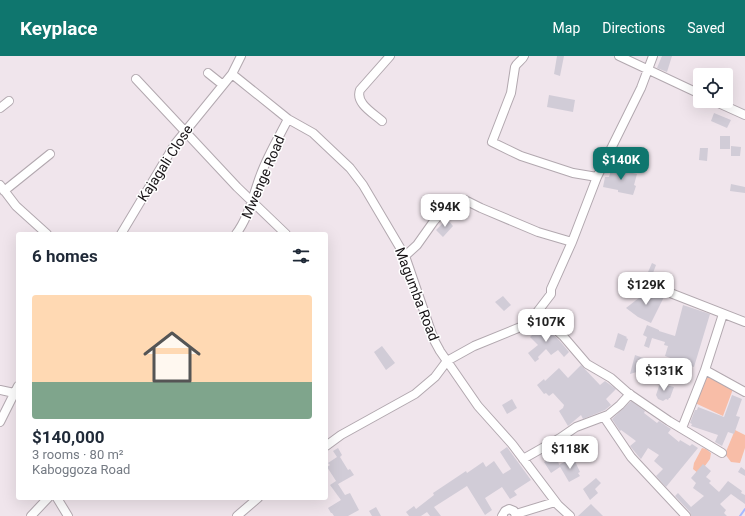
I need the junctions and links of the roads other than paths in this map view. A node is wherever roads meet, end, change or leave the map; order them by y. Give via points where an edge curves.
1 (241, 56) edge
2 (390, 56) edge
3 (524, 56) edge
4 (619, 56) edge
5 (653, 56) edge
6 (647, 69) junction
7 (208, 73) dead end
8 (232, 74) junction
9 (136, 79) dead end
10 (223, 85) junction
11 (693, 91) edge
12 (9, 101) dead end
13 (0, 108) edge
14 (730, 108) edge
15 (745, 115) edge
16 (288, 119) junction
17 (382, 120) dead end
18 (184, 132) junction
19 (50, 154) dead end
20 (597, 177) junction
21 (2, 188) edge
22 (252, 201) junction
23 (45, 232) edge
24 (122, 232) edge
25 (237, 232) edge
26 (284, 232) edge
27 (572, 242) junction
28 (405, 256) junction
29 (656, 287) dead end
30 (537, 313) junction
31 (723, 314) junction
32 (745, 322) edge
33 (447, 360) junction
34 (705, 370) junction
35 (16, 389) edge
36 (0, 390) edge
37 (745, 392) edge
38 (630, 394) junction
39 (604, 417) junction
40 (0, 422) edge
41 (682, 428) junction
42 (328, 445) edge
43 (722, 453) dead end
44 (523, 459) junction
45 (46, 500) edge
46 (59, 500) edge
47 (256, 500) edge
48 (555, 502) junction
49 (516, 515) edge
50 (31, 516) edge
51 (68, 516) edge
52 (237, 516) edge
53 (502, 516) edge
54 (570, 516) edge
55 (686, 516) edge

1 - 8 street, Kajagali Close
2 - 17 street via 358,94 361,102
3 - 20 street via 516,64 511,93 492,142 521,156
4 - 6 street
5 - 6 street
6 - 11 street
6 - 20 street
7 - 10 street
8 - 10 street, Kajagali Close
8 - 16 street, Magumba Road
9 - 18 street
10 - 18 street, Kajagali Close
12 - 13 street
14 - 15 street
16 - 22 street, Mwenge Road via 261,173
16 - 28 street, Magumba Road via 313,133 350,168 363,185
18 - 22 street
18 - 24 street, Kajagali Close
19 - 21 street
20 - 27 street
21 - 23 street via 16,206
22 - 25 street, Mwenge Road
22 - 26 street
27 - 28 street via 538,232 458,199 448,205 434,220 417,245
27 - 30 street via 551,290 552,294
28 - 33 street, Magumba Road via 434,340
29 - 31 street
30 - 33 street via 528,324
30 - 38 street via 563,336 587,364 611,378
31 - 32 street
31 - 34 street
33 - 42 street via 434,377 415,394
33 - 44 street, Magumba Road via 478,406
34 - 37 street
34 - 41 street
35 - 36 street
35 - 40 street
38 - 39 street
38 - 41 street
39 - 44 street via 576,427
39 - 55 street via 631,457
41 - 43 street
44 - 48 street, Magumba Road
45 - 50 street
46 - 51 street
47 - 52 street
48 - 49 street
48 - 54 street, Magumba Road
49 - 53 street via 509,509

